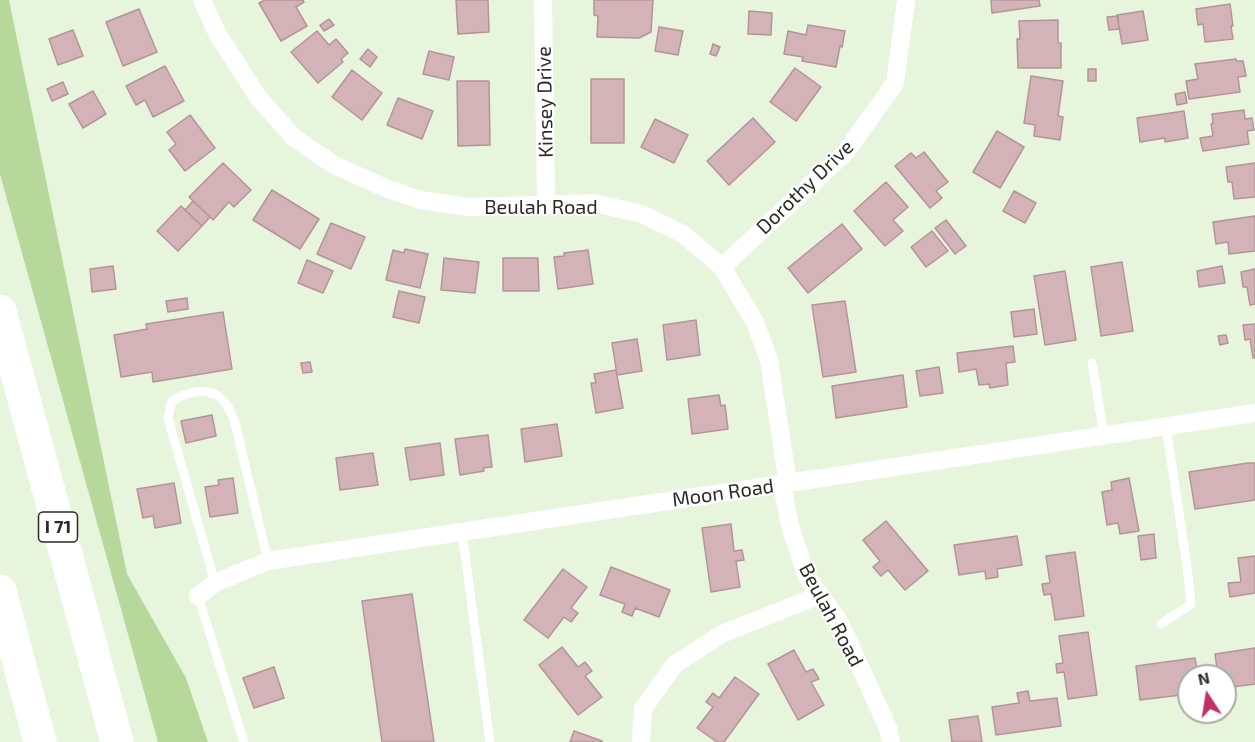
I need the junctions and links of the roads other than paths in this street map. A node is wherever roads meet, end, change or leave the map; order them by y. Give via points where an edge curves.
1 (202, 0) edge
2 (543, 0) edge
3 (906, 0) edge
4 (546, 204) junction
5 (723, 267) junction
6 (0, 311) edge
7 (1092, 363) dead end
8 (1255, 413) edge
9 (1166, 426) junction
10 (1104, 435) junction
11 (785, 484) junction
12 (462, 532) junction
13 (268, 561) junction
14 (215, 583) junction
15 (0, 591) edge
16 (820, 595) junction
17 (198, 596) joint
18 (1161, 624) dead end
19 (40, 742) edge
20 (117, 742) edge
21 (244, 742) edge
22 (490, 742) edge
23 (641, 742) edge
24 (891, 742) edge

1 - 4 street, Beulah Road via 218,35 258,97 293,136 334,165 420,200 469,207
2 - 4 street, Kinsey Drive
3 - 5 street, Dorothy Drive via 896,83 845,153
4 - 5 street, Beulah Road via 593,203 642,214 683,234
5 - 11 street, Beulah Road via 756,322 769,360
6 - 20 highway, I 71
7 - 10 lane
8 - 9 street, Moon Road
9 - 10 street, Moon Road
9 - 18 lane via 1191,604
10 - 11 street, Moon Road
11 - 12 street, Moon Road
11 - 16 street, Beulah Road via 790,526 807,577
12 - 13 street, Moon Road
12 - 22 lane
13 - 14 street, Moon Road
13 - 14 lane via 235,426 226,404 201,390 185,394 172,401 168,418
14 - 17 street, Moon Road
15 - 19 highway
16 - 23 street via 722,634 675,664 643,709
16 - 24 street, Beulah Road via 839,621
17 - 21 lane

